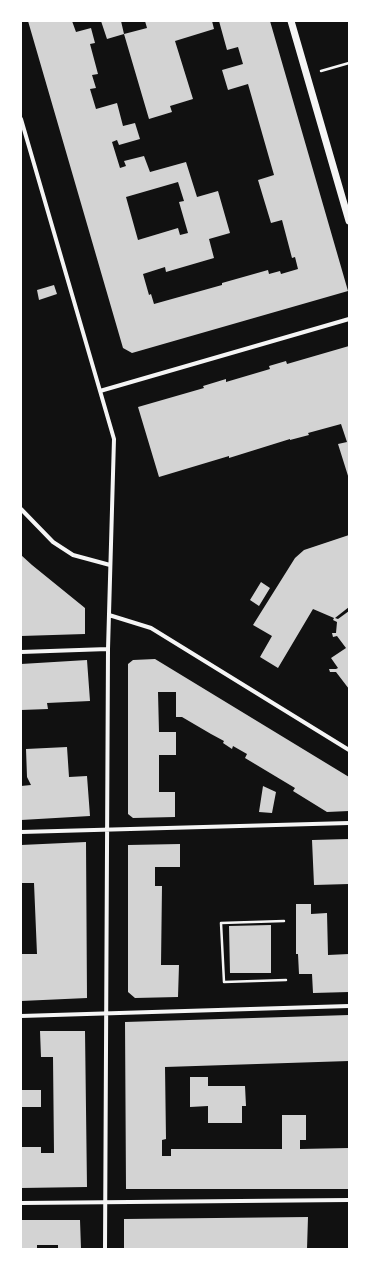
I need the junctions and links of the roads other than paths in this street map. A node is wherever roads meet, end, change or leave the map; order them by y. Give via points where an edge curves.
1 (291, 21) edge
2 (21, 119) edge
3 (349, 221) edge
4 (349, 319) edge
5 (100, 391) junction
6 (21, 510) edge
7 (110, 564) junction
8 (109, 615) junction
9 (108, 649) junction
10 (21, 652) edge
11 (349, 750) edge
12 (349, 823) edge
13 (108, 829) junction
14 (21, 832) edge
15 (349, 1006) edge
16 (106, 1013) junction
17 (21, 1016) edge
18 (349, 1200) edge
19 (105, 1202) junction
20 (21, 1203) edge
21 (105, 1249) edge

1 - 3 street
2 - 5 street
4 - 5 street
5 - 7 street via 114,440
6 - 7 street via 53,542 73,555
7 - 8 street
8 - 9 street
8 - 11 street via 151,628
9 - 10 street
9 - 13 street
12 - 13 street
13 - 14 street
13 - 16 street
15 - 16 street
16 - 17 street
16 - 19 street
18 - 19 street
19 - 20 street
19 - 21 street

